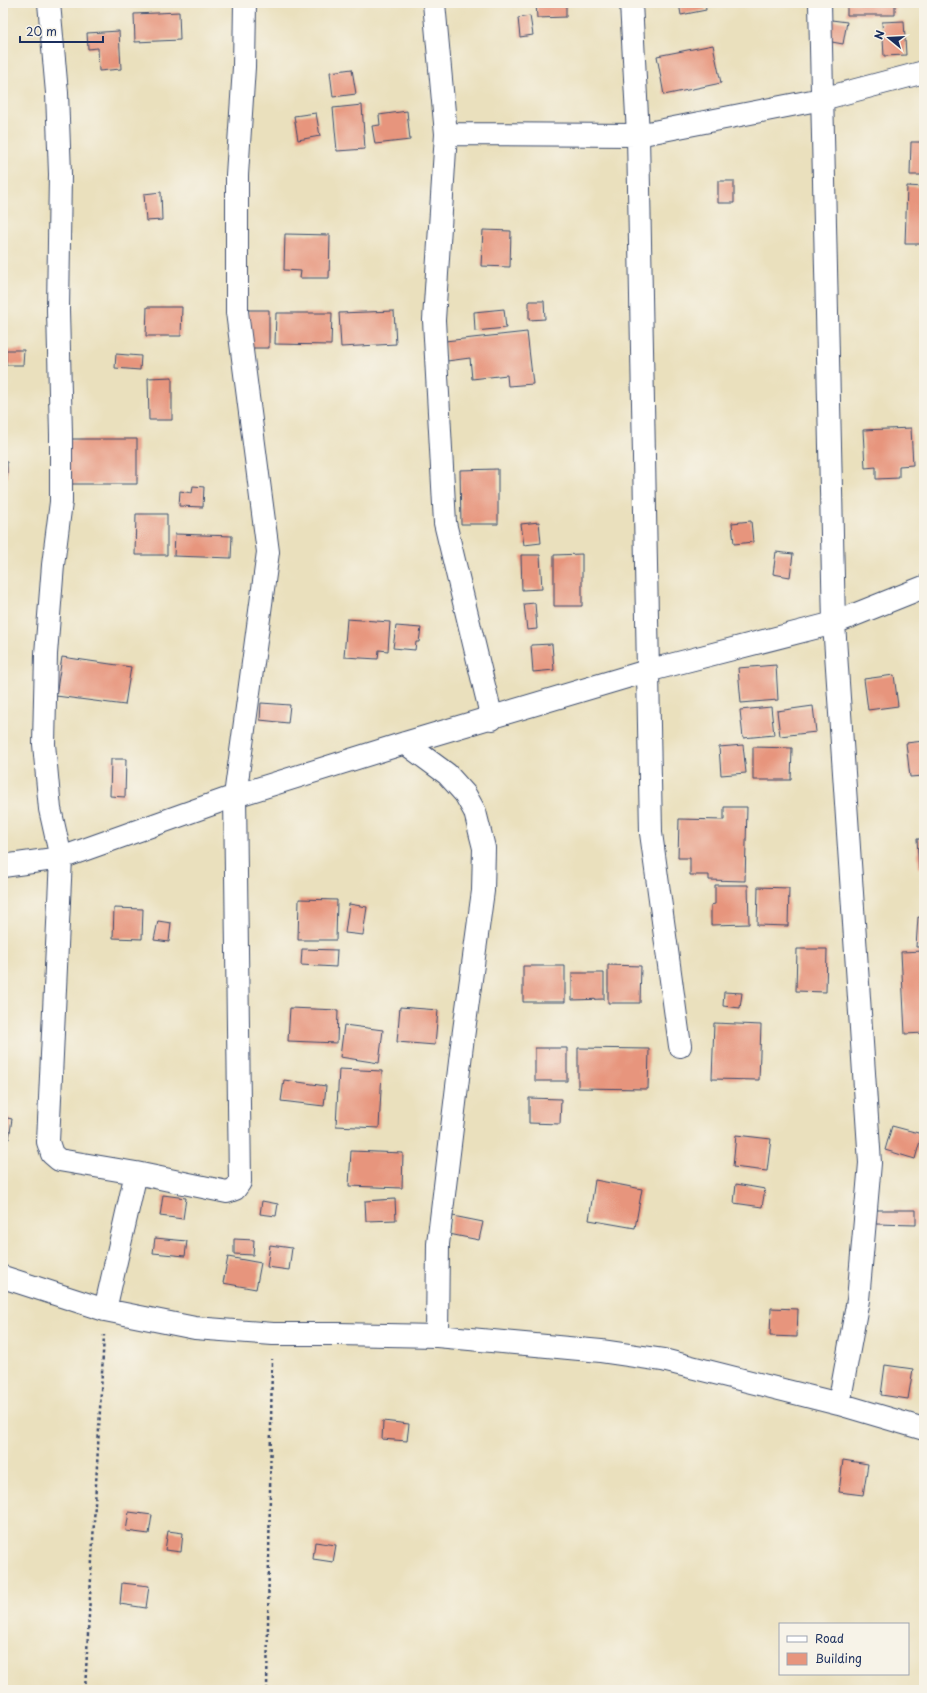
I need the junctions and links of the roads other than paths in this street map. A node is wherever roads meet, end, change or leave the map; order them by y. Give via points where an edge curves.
1 (49, 3) edge
2 (245, 3) edge
3 (434, 3) edge
4 (631, 3) edge
5 (820, 3) edge
6 (924, 72) edge
7 (822, 99) junction
8 (446, 134) junction
9 (638, 135) junction
10 (924, 587) edge
11 (834, 623) junction
12 (647, 671) junction
13 (492, 719) junction
14 (406, 743) junction
15 (235, 796) junction
16 (61, 858) junction
17 (3, 866) edge
18 (680, 1046) dead end
19 (136, 1173) junction
20 (3, 1277) edge
21 (105, 1310) junction
22 (437, 1336) junction
23 (839, 1404) junction
24 (924, 1429) edge

1 - 16 street via 57,93 60,174 58,310 61,502 46,654 44,744 50,809
2 - 15 street via 237,175 237,312 268,552
3 - 8 street
4 - 9 street
5 - 7 street
6 - 7 street
7 - 9 street
7 - 11 street
8 - 9 street
8 - 13 street via 434,320 444,516
9 - 12 street
10 - 11 street
11 - 12 street
11 - 23 street via 870,1163 858,1300
12 - 13 street
12 - 18 street via 651,833
13 - 14 street
14 - 15 street
14 - 22 street via 447,774 465,794 475,812 484,848 483,891 438,1244
15 - 16 street
15 - 19 street via 240,1182 235,1189 227,1192
16 - 17 street
16 - 19 street via 48,1142 52,1154 59,1160
19 - 21 street
20 - 21 street
21 - 22 street via 195,1328 273,1334
22 - 23 street via 601,1351 663,1360
23 - 24 street

